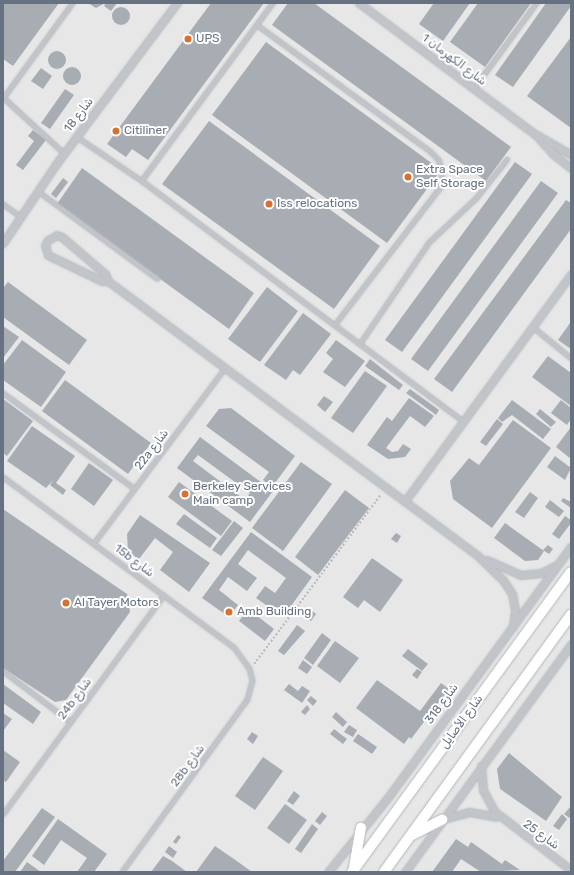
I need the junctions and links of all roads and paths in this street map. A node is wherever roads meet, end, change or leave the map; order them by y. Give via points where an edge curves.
1 (72, 3) edge
2 (177, 3) edge
3 (273, 3) edge
4 (359, 3) edge
5 (537, 3) edge
6 (257, 25) junction
7 (474, 89) junction
8 (4, 98) edge
9 (536, 135) junction
10 (77, 136) junction
11 (64, 153) junction
12 (571, 155) edge
13 (507, 160) dead end
14 (571, 168) edge
15 (142, 181) junction
16 (39, 192) junction
17 (3, 204) edge
18 (22, 218) junction
19 (3, 243) edge
20 (571, 274) edge
21 (158, 279) dead end
22 (108, 281) junction
23 (336, 325) junction
24 (532, 327) junction
25 (361, 343) junction
26 (571, 358) edge
27 (226, 367) junction
28 (3, 394) edge
29 (464, 421) junction
30 (3, 477) edge
31 (386, 487) junction
32 (135, 489) junction
33 (405, 501) junction
34 (94, 544) junction
35 (571, 546) edge
36 (479, 557) junction
37 (559, 563) junction
38 (571, 572) edge
39 (164, 596) junction
40 (571, 615) edge
41 (513, 626) junction
42 (571, 644) edge
43 (250, 667) junction
44 (3, 671) edge
45 (71, 722) junction
46 (481, 766) junction
47 (3, 815) edge
48 (499, 817) junction
49 (442, 820) junction
50 (361, 828) junction
51 (410, 836) junction
52 (571, 870) edge
53 (123, 872) edge
54 (328, 872) edge
55 (353, 872) edge
56 (384, 872) edge
57 (405, 872) edge

1 - 8 lane
2 - 10 street, شارع 18
3 - 6 lane
4 - 7 street, شارع الكهرمان 1
5 - 7 lane
6 - 15 lane
6 - 23 lane via 430,152 439,160 443,171 441,188
7 - 9 street, شارع الكهرمان 1
8 - 11 lane
9 - 12 street, شارع الكهرمان 1
9 - 14 street, شارع الكهرمان 1 via 553,154
10 - 11 street, شارع 18
10 - 15 lane
11 - 16 street, شارع 18
13 - 25 lane via 476,199 430,242
15 - 23 lane
16 - 18 street, شارع 18
16 - 21 lane
17 - 18 lane
18 - 19 street, شارع 18
20 - 24 street
22 - 22 street via 107,276 62,237 57,235 48,240 45,250 52,258 103,282
22 - 27 street
23 - 25 lane
24 - 26 lane
24 - 29 street
25 - 29 lane
27 - 31 street
27 - 32 lane, 22a شارع
28 - 32 lane
29 - 33 street
30 - 34 lane, 15b شارع
31 - 33 street
31 - 43 path
32 - 34 lane, 22a شارع
33 - 36 street
34 - 39 lane, 15b شارع
35 - 37 street, شارع 318
36 - 37 street via 521,575 541,573
36 - 41 street via 503,580 512,594 515,610
37 - 41 street, شارع 318
38 - 55 main road, شارع الأصايل
39 - 43 lane, 15b شارع via 234,647
39 - 45 lane, 24b شارع
40 - 51 main road, شارع الأصايل
41 - 50 street, شارع 318 via 389,796
42 - 46 street
43 - 53 lane, 28b شارع via 253,681 248,700
44 - 45 lane
45 - 47 lane, 24b شارع
46 - 48 street, شارع 25 via 481,782 485,797
46 - 49 street
48 - 49 street, شارع 25 via 470,812
48 - 52 street, شارع 25
49 - 51 main road
49 - 57 street
50 - 54 street, شارع 318
50 - 55 main road
51 - 56 main road, شارع الأصايل

